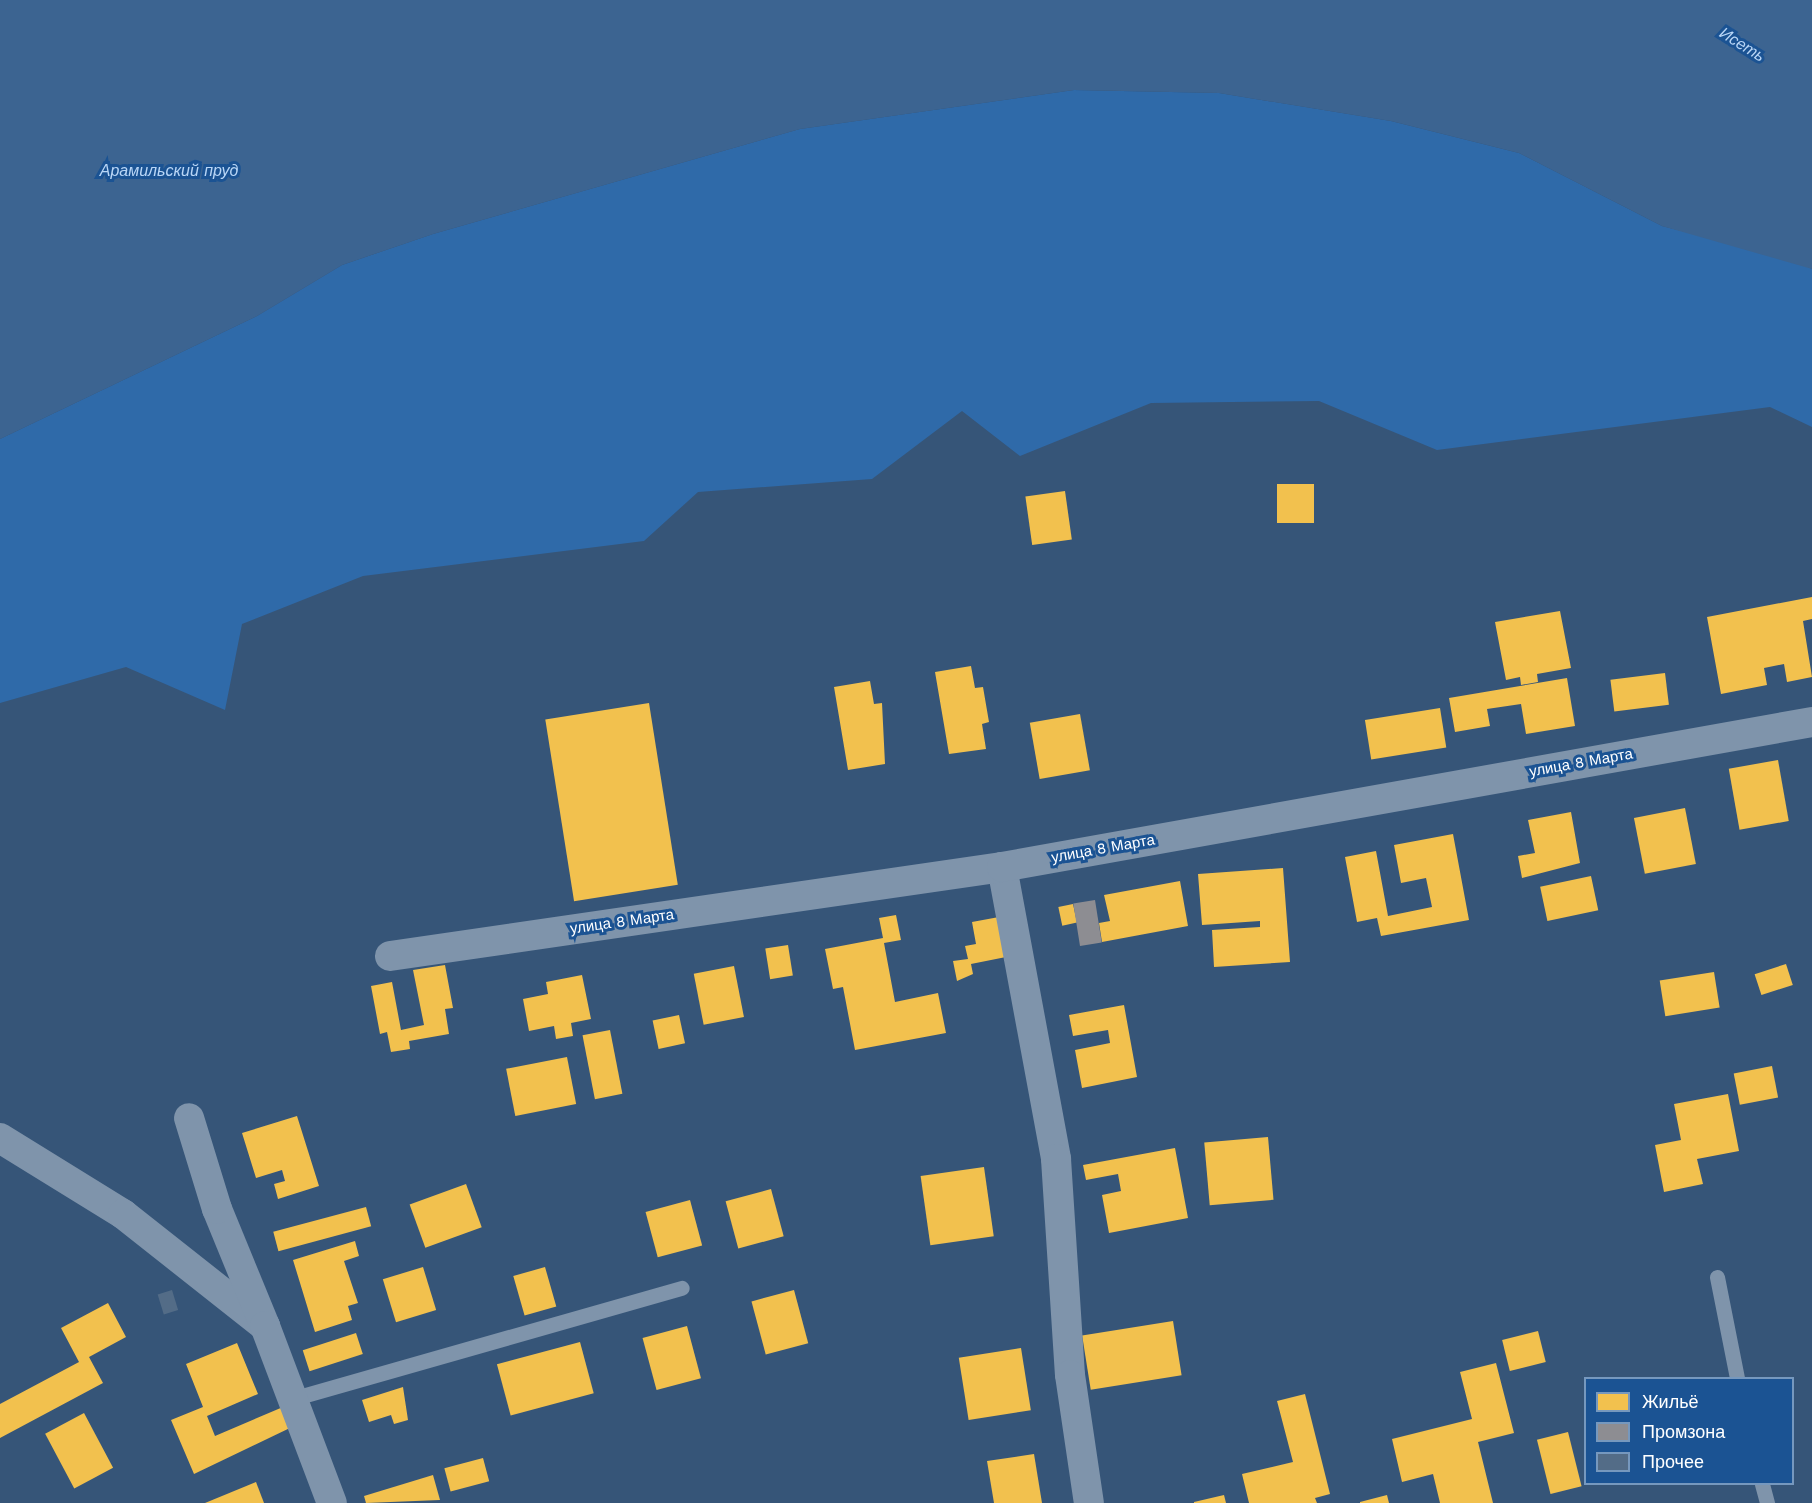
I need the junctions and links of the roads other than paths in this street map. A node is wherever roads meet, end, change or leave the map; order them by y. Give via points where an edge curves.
1 (1812, 722) edge
2 (1002, 867) junction
3 (390, 956) dead end
4 (189, 1118) dead end
5 (0, 1138) edge
6 (1717, 1277) dead end
7 (682, 1288) dead end
8 (265, 1326) junction
9 (1737, 1377) edge
10 (295, 1398) junction
11 (1762, 1485) edge
12 (332, 1503) edge
13 (1089, 1503) edge
14 (1767, 1503) edge

1 - 2 street, улица 8 Марта
2 - 3 street, улица 8 Марта
2 - 13 street via 1056,1159 1070,1374
4 - 8 street via 217,1209
5 - 8 street via 123,1214
6 - 9 lane
7 - 10 lane
8 - 10 street
10 - 12 street
11 - 14 lane

